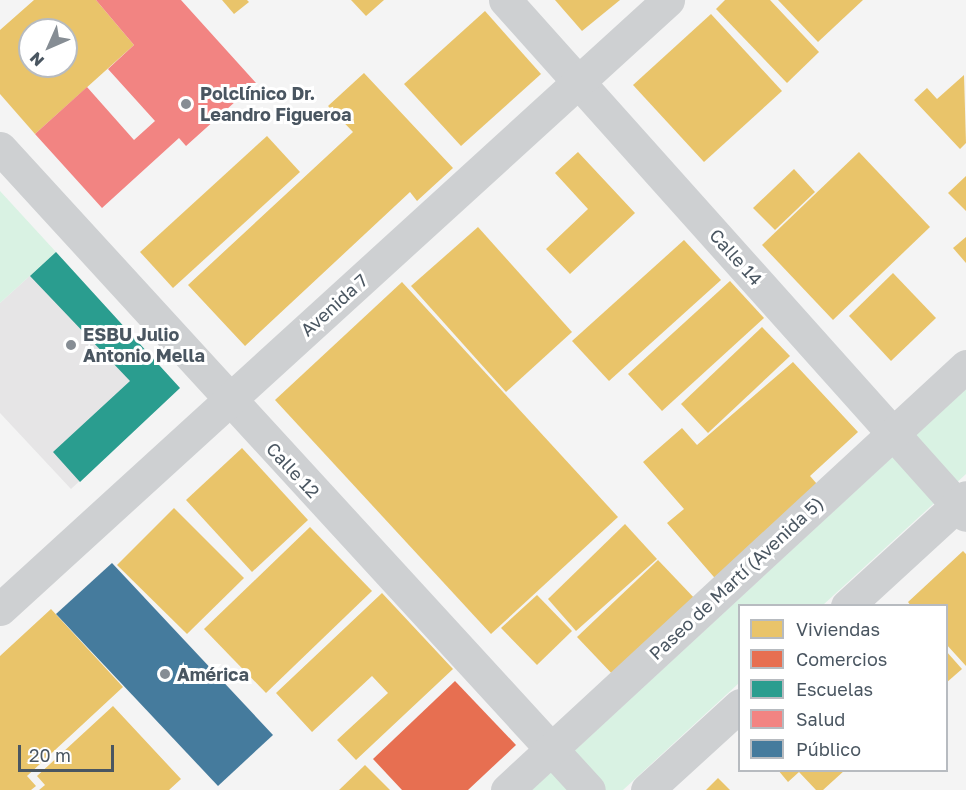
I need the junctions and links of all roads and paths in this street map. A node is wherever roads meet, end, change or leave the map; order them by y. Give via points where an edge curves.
1 (505, 0) edge
2 (668, 0) edge
3 (578, 82) junction
4 (0, 148) edge
5 (966, 366) edge
6 (229, 400) junction
7 (895, 432) junction
8 (963, 505) edge
9 (849, 604) edge
10 (0, 609) edge
11 (738, 707) edge
12 (549, 750) junction
13 (507, 790) edge
14 (589, 790) edge
15 (647, 790) edge

1 - 3 street, Calle 14
2 - 3 street, Avenida 7
3 - 6 street, Avenida 7
3 - 7 street, Calle 14
4 - 6 street, Calle 12
5 - 7 street, Paseo de Martí (Avenida 5)
6 - 10 street, Avenida 7
6 - 12 street, Calle 12
7 - 8 street, Calle 14
7 - 12 street, Paseo de Martí (Avenida 5)
8 - 9 street
11 - 15 street
12 - 13 street, Paseo de Martí (Avenida 5)
12 - 14 street, Calle 12

